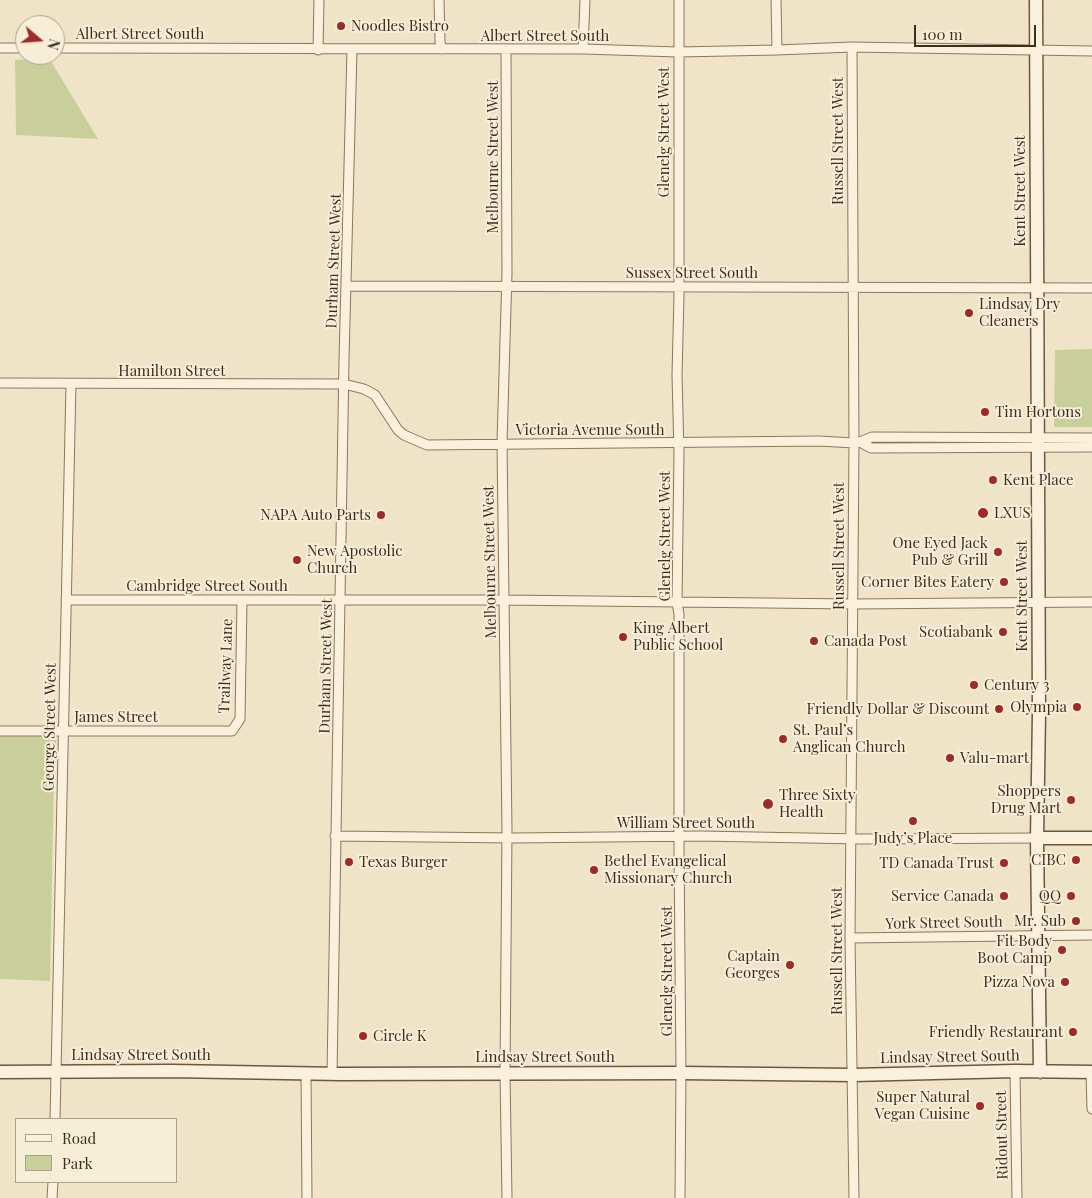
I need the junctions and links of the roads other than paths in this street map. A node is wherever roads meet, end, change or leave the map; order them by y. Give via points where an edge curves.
1 (319, 0) edge
2 (440, 0) edge
3 (585, 0) edge
4 (679, 0) edge
5 (776, 0) edge
6 (1036, 0) edge
7 (852, 47) junction
8 (0, 48) edge
9 (15, 48) edge
10 (65, 48) edge
11 (442, 49) junction
12 (583, 49) junction
13 (318, 50) junction
14 (352, 50) junction
15 (506, 50) junction
16 (777, 50) junction
17 (1092, 51) edge
18 (678, 52) junction
19 (1035, 52) junction
20 (347, 286) junction
21 (506, 287) junction
22 (679, 287) junction
23 (852, 287) junction
24 (1092, 288) edge
25 (1037, 289) junction
26 (0, 383) edge
27 (71, 384) junction
28 (344, 384) junction
29 (1092, 438) edge
30 (857, 442) junction
31 (1037, 442) junction
32 (502, 443) junction
33 (678, 444) junction
34 (1092, 447) edge
35 (66, 600) junction
36 (242, 600) junction
37 (341, 600) junction
38 (505, 600) junction
39 (677, 602) junction
40 (1038, 602) junction
41 (1092, 602) edge
42 (853, 604) junction
43 (0, 731) edge
44 (64, 731) junction
45 (232, 731) joint
46 (335, 836) junction
47 (680, 837) junction
48 (508, 838) junction
49 (1037, 838) junction
50 (1092, 838) edge
51 (851, 839) junction
52 (1039, 935) junction
53 (1092, 935) edge
54 (850, 938) junction
55 (57, 1071) junction
56 (1015, 1071) junction
57 (0, 1072) edge
58 (1040, 1072) junction
59 (1092, 1072) edge
60 (681, 1073) junction
61 (306, 1074) junction
62 (332, 1074) junction
63 (505, 1074) junction
64 (853, 1075) junction
65 (1092, 1109) edge
66 (55, 1118) edge
67 (53, 1183) edge
68 (52, 1198) edge
69 (307, 1198) edge
70 (507, 1198) edge
71 (680, 1198) edge
72 (854, 1198) edge
73 (1017, 1198) edge

1 - 13 street
2 - 11 street
3 - 12 street
4 - 18 street, Glenelg Street West
5 - 16 street
6 - 19 main road, Kent Street West
7 - 16 street, Albert Street South
7 - 19 street, Albert Street South
7 - 23 street, Russell Street West
8 - 9 street
10 - 13 street, Albert Street South
11 - 14 street, Albert Street South
11 - 15 street, Albert Street South
12 - 15 street, Albert Street South
12 - 18 street, Albert Street South
13 - 14 street, Albert Street South
14 - 20 street, Durham Street West
15 - 21 street, Melbourne Street West
16 - 18 street, Albert Street South
17 - 19 street, Albert Street South
18 - 22 street, Glenelg Street West
19 - 25 main road, Kent Street West
20 - 21 street, Sussex Street South
20 - 28 street, Durham Street West
21 - 22 street, Sussex Street South
21 - 32 street, Melbourne Street West
22 - 23 street, Sussex Street South
22 - 33 street, Glenelg Street West
23 - 25 street, Sussex Street South
23 - 30 street, Russell Street West
24 - 25 street, Sussex Street South
25 - 31 main road, Kent Street West
26 - 27 street, Hamilton Street
27 - 28 street, Hamilton Street
27 - 35 street, George Street West
28 - 32 street, Victoria Avenue South via 375,395 398,430 410,439 427,444
28 - 37 street, Durham Street West
29 - 31 street
30 - 31 street, Victoria Avenue South via 872,438
30 - 33 street, Victoria Avenue South
30 - 42 street, Russell Street West
31 - 34 street
31 - 40 main road, Kent Street West
32 - 33 street, Victoria Avenue South
32 - 38 street, Melbourne Street West
33 - 39 street, Glenelg Street West
35 - 36 street, Cambridge Street South
35 - 44 street, George Street West
36 - 37 street, Cambridge Street South
36 - 45 street, Trailway Lane via 240,719
37 - 38 street, Cambridge Street South
37 - 46 street, Durham Street West
38 - 39 street, Cambridge Street South
38 - 48 street, Melbourne Street West
39 - 42 street, Cambridge Street South
39 - 47 street, Glenelg Street West
40 - 41 street, Cambridge Street South
40 - 42 street, Cambridge Street South
40 - 49 main road, Kent Street West
42 - 51 street, Russell Street West
43 - 44 street, James Street
44 - 45 street, James Street
44 - 55 street, George Street West
46 - 48 street, William Street South
46 - 62 street, Durham Street West
47 - 48 street, William Street South
47 - 51 street, William Street South
47 - 60 street, Glenelg Street West
48 - 63 street, Melbourne Street West
49 - 50 main road
49 - 51 street, William Street South
49 - 52 main road, Kent Street West
51 - 54 street, Russell Street West
52 - 53 street, York Street South
52 - 54 street, York Street South
52 - 58 main road, Kent Street West
54 - 64 street, Russell Street West
55 - 57 main road, Lindsay Street South
55 - 61 main road, Lindsay Street South
55 - 66 street, George Street West
56 - 58 main road, Lindsay Street South
56 - 64 main road, Lindsay Street South
56 - 73 street, Ridout Street
58 - 59 main road, Lindsay Street South
59 - 65 street
60 - 63 main road, Lindsay Street South
60 - 64 main road, Lindsay Street South
60 - 71 street, Glenelg Street West
61 - 62 main road, Lindsay Street South
61 - 69 street
62 - 63 main road, Lindsay Street South
63 - 70 street, Melbourne Street West
64 - 72 street, Russell Street West
67 - 68 street

